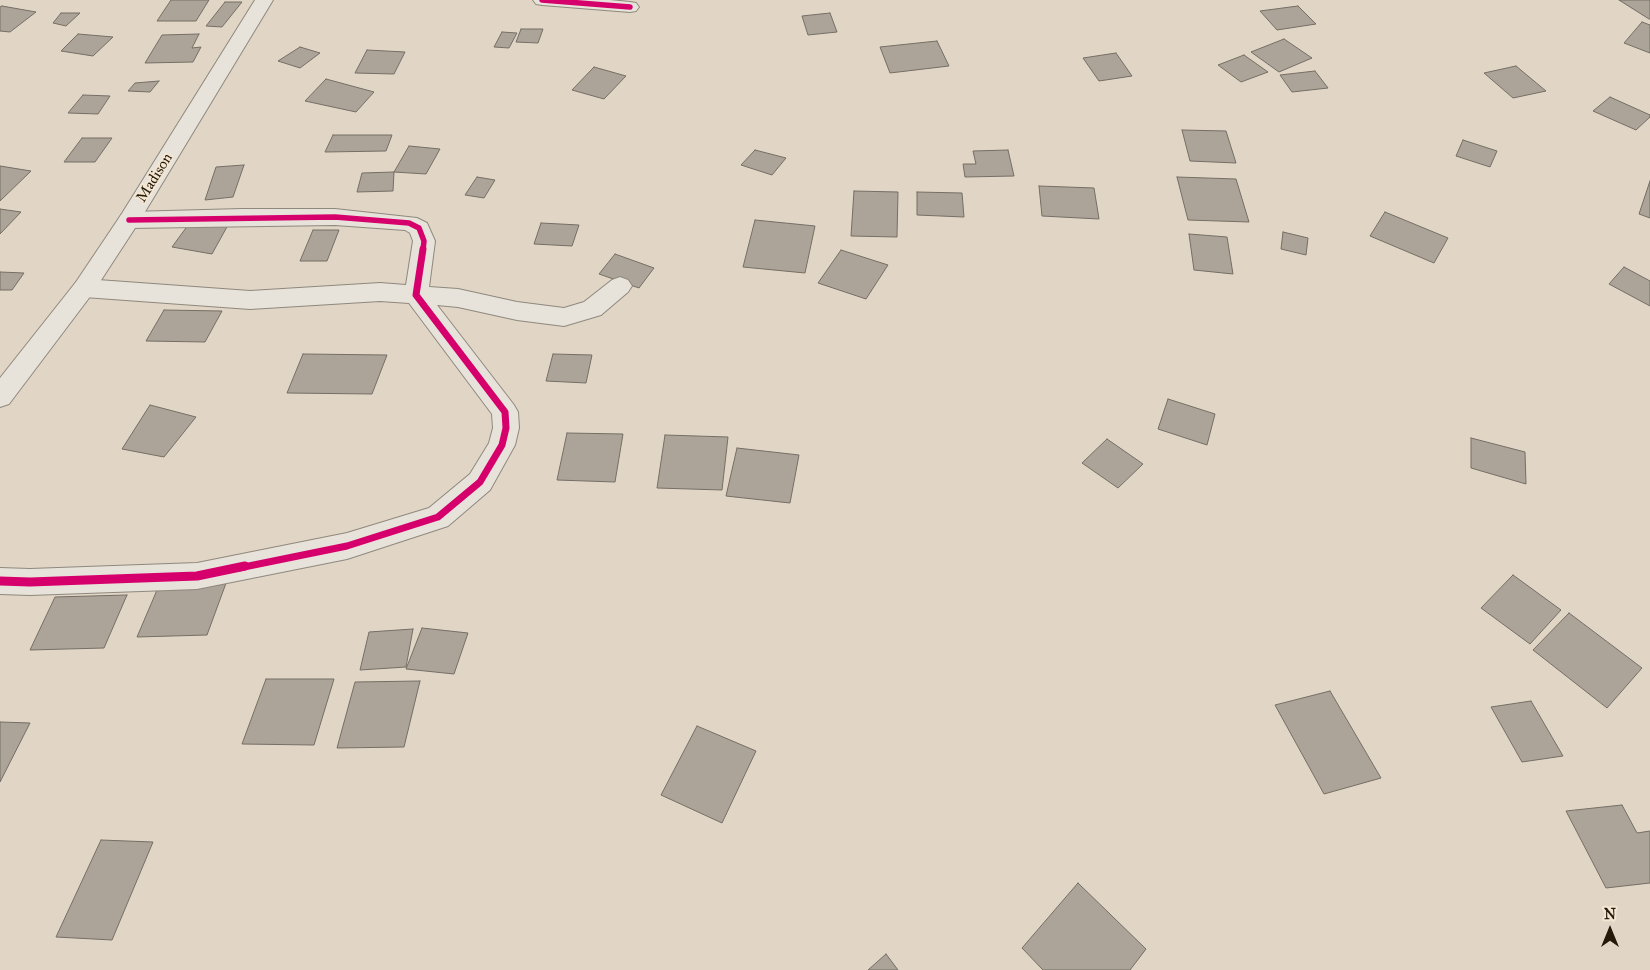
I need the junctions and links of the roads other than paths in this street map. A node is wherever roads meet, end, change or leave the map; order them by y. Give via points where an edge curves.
1 (264, 0) edge
2 (542, 0) edge
3 (630, 7) dead end
4 (129, 220) junction
5 (620, 286) dead end
6 (84, 288) junction
7 (416, 295) junction
8 (0, 397) edge
9 (0, 581) edge

1 - 4 street, Madison
2 - 3 street
4 - 6 street, Madison
4 - 7 street via 271,217 360,218 409,223 419,228 424,241
5 - 7 street via 592,309 564,317 458,298
6 - 7 street via 250,300 380,292
6 - 8 street, Madison
7 - 9 street via 505,412 502,445 480,482 438,517 347,546 198,576

